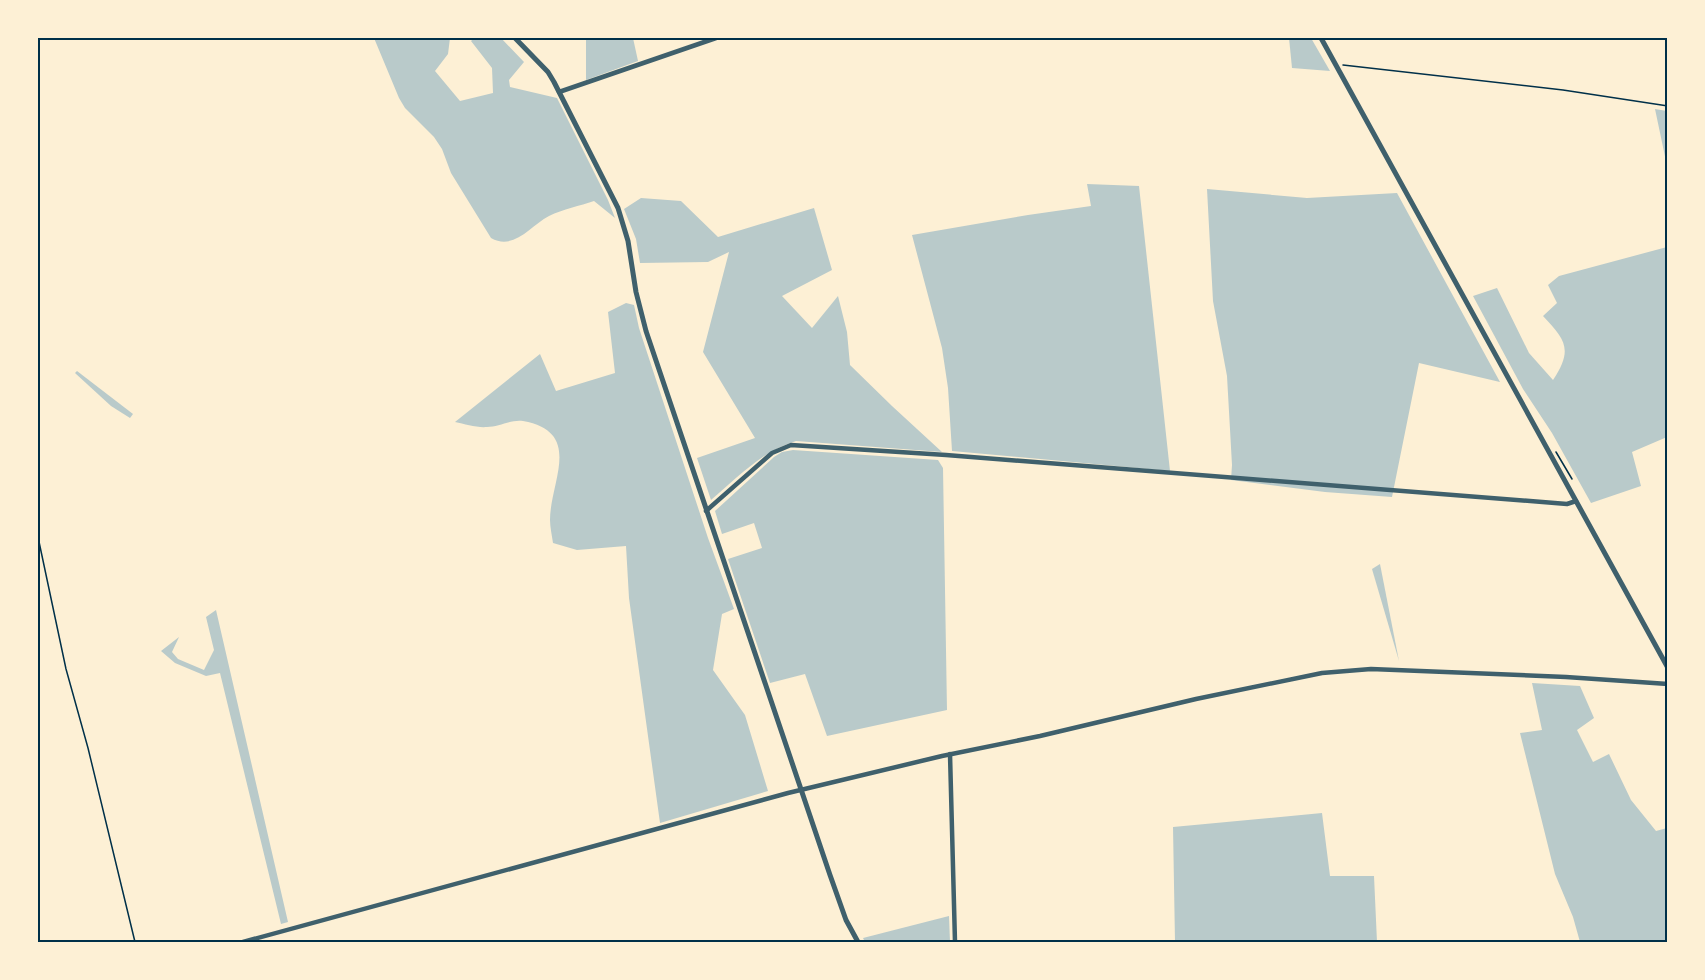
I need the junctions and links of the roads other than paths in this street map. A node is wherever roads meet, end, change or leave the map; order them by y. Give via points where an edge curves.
1 (515, 38) edge
2 (716, 38) edge
3 (1321, 38) edge
4 (559, 92) junction
5 (1576, 501) junction
6 (706, 511) junction
7 (1668, 668) edge
8 (1668, 684) edge
9 (950, 754) junction
10 (801, 790) junction
11 (243, 942) edge
12 (858, 942) edge
13 (955, 942) edge

1 - 4 street via 548,72
2 - 4 street
3 - 5 street
4 - 6 street via 623,224 646,331
5 - 6 street via 1567,504 791,445 772,453
5 - 7 street
6 - 10 street
8 - 9 street via 1351,669
9 - 10 street
9 - 13 street
10 - 11 street
10 - 12 street via 838,901

